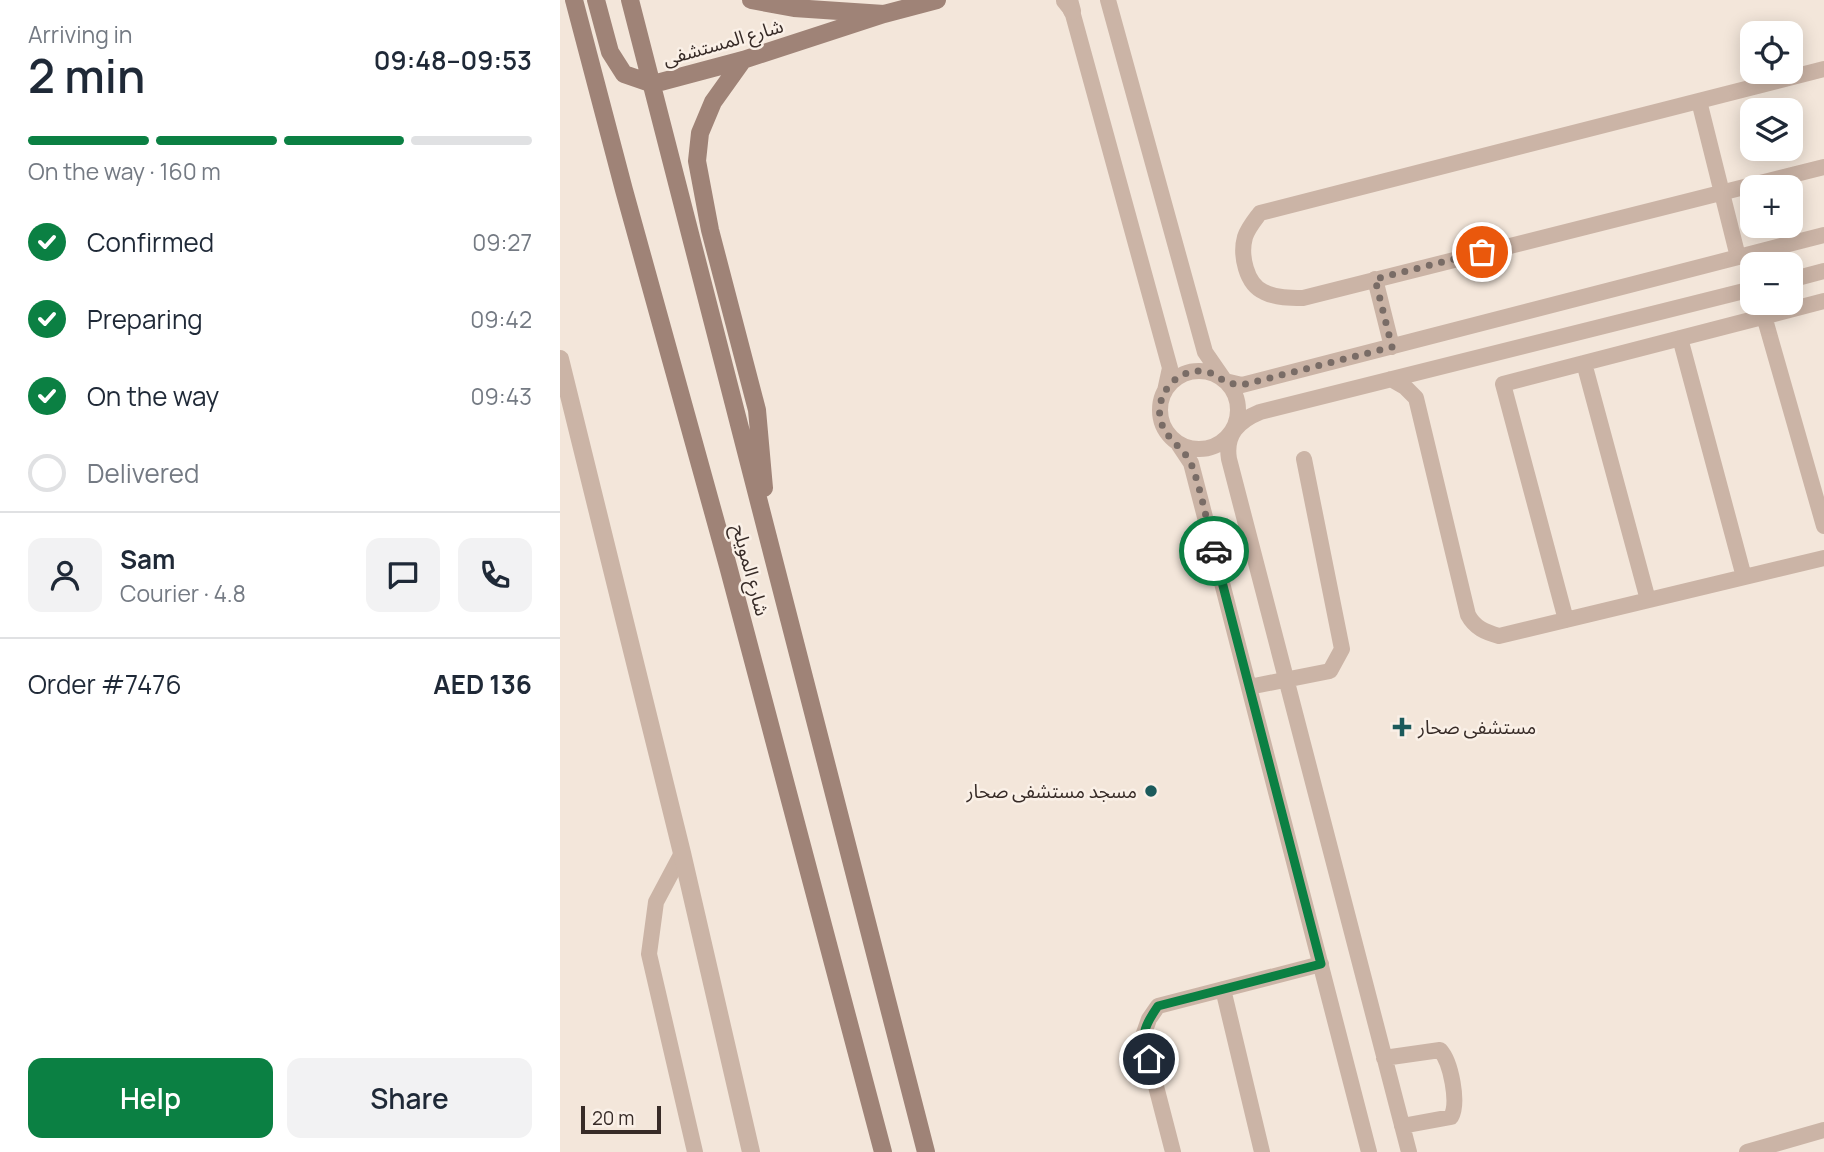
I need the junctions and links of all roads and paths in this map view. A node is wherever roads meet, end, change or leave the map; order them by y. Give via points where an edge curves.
1 (574, 0) edge
2 (596, 0) edge
3 (630, 0) edge
4 (751, 0) edge
5 (937, 0) edge
6 (1108, 0) edge
7 (1068, 4) edge
8 (884, 14) junction
9 (743, 60) junction
10 (1824, 69) edge
11 (653, 84) junction
12 (1699, 101) junction
13 (1824, 167) edge
14 (1722, 192) junction
15 (1824, 234) edge
16 (1738, 257) junction
17 (1824, 271) edge
18 (1803, 277) edge
19 (1375, 279) junction
20 (1740, 292) edge
21 (1824, 301) edge
22 (1803, 305) edge
23 (1753, 315) edge
24 (1760, 315) edge
25 (1680, 338) junction
26 (1392, 347) junction
27 (560, 359) edge
28 (1584, 363) junction
29 (1391, 379) junction
30 (1225, 381) junction
31 (1165, 391) junction
32 (1231, 433) junction
33 (1179, 445) junction
34 (1304, 459) dead end
35 (1824, 526) edge
36 (770, 547) junction
37 (1824, 558) edge
38 (1744, 577) junction
39 (1648, 600) junction
40 (1566, 620) junction
41 (1287, 680) junction
42 (1249, 687) junction
43 (682, 853) junction
44 (1321, 964) junction
45 (1223, 989) junction
46 (1384, 1058) junction
47 (1402, 1126) junction
48 (1824, 1130) edge
49 (695, 1152) edge
50 (751, 1152) edge
51 (883, 1152) edge
52 (926, 1152) edge
53 (1173, 1152) edge
54 (1262, 1152) edge
55 (1369, 1152) edge
56 (1409, 1152) edge
57 (1747, 1152) edge

1 - 51 main road, شارع المويلح
2 - 11 main road via 610,52 624,74
3 - 11 main road, شارع المويلح
4 - 8 main road
5 - 8 main road, شارع المستشفى
6 - 30 lane via 1206,352
7 - 31 lane via 1170,368
8 - 9 main road, شارع المستشفى
9 - 11 main road, شارع المستشفى
9 - 36 main road via 713,102 700,133 697,161 709,230 757,410
10 - 12 lane
11 - 36 main road, شارع المويلح
12 - 14 lane
12 - 19 lane via 1260,213 1245,239 1246,270 1263,292 1303,298
13 - 14 lane
14 - 16 lane
14 - 19 lane
15 - 16 lane
16 - 26 lane
17 - 18 lane
19 - 26 lane
20 - 29 lane
21 - 22 lane
23 - 25 lane
24 - 35 lane
25 - 28 lane
25 - 38 lane
26 - 30 lane via 1242,385
27 - 43 street
28 - 39 lane
28 - 40 lane via 1503,384
29 - 32 lane via 1260,412
29 - 40 lane via 1416,398 1474,625 1499,636
30 - 31 lane via 1195,371 1173,381
30 - 32 lane via 1238,410
31 - 33 lane via 1160,402 1163,426
32 - 33 lane via 1206,449
32 - 41 lane via 1229,459
33 - 42 lane via 1191,463
34 - 41 lane via 1342,649 1330,671
36 - 52 main road, شارع المويلح
37 - 38 lane
38 - 39 lane
39 - 40 lane
41 - 42 lane
41 - 46 lane
42 - 44 lane
43 - 49 lane via 656,902 649,954
43 - 50 street
44 - 45 lane
44 - 55 lane
45 - 53 lane via 1158,1006 1143,1036
45 - 54 lane
46 - 47 lane
46 - 47 lane via 1440,1050 1446,1057 1456,1103 1451,1118
47 - 56 lane
48 - 57 lane

